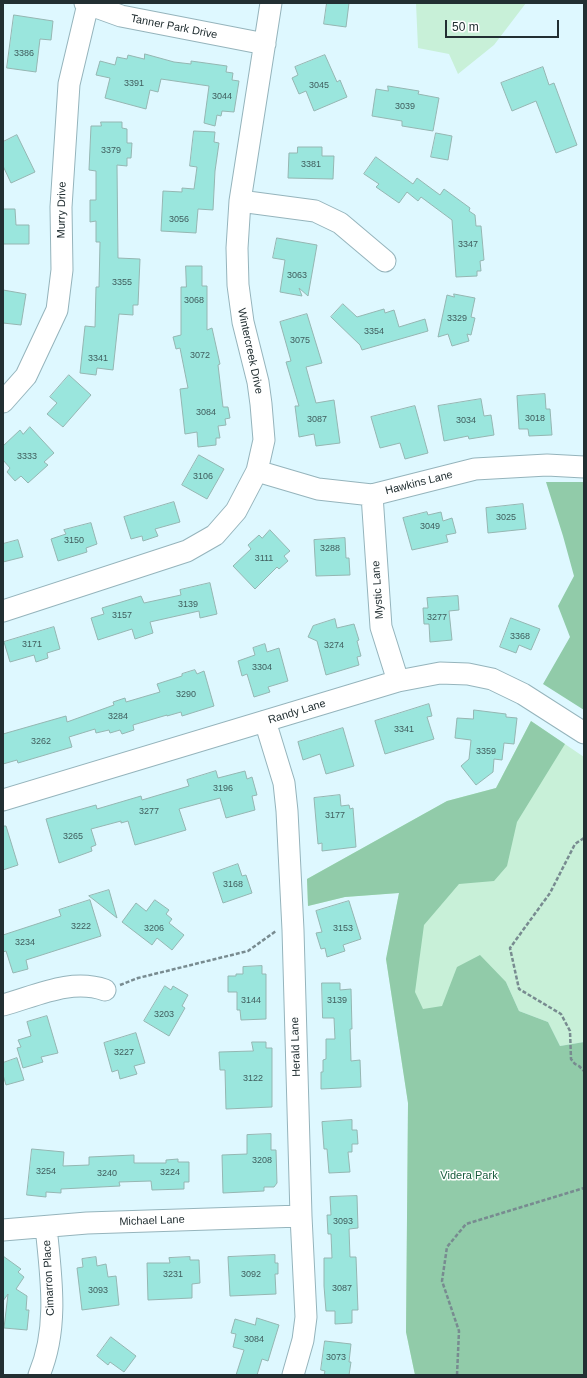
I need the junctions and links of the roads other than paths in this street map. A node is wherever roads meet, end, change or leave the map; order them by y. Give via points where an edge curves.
1 (272, 3) edge
2 (86, 4) edge
3 (265, 44) junction
4 (240, 201) junction
5 (385, 261) dead end
6 (3, 402) edge
7 (584, 467) edge
8 (257, 471) junction
9 (372, 495) junction
10 (3, 611) edge
11 (398, 681) junction
12 (265, 721) junction
13 (584, 733) edge
14 (3, 800) edge
15 (105, 990) road end
16 (3, 1005) edge
17 (301, 1216) junction
18 (46, 1226) junction
19 (3, 1230) edge
20 (39, 1375) edge
21 (293, 1375) edge

1 - 3 street, Wintercreek Drive
2 - 3 street, Tanner Park Drive via 120,16
2 - 6 street, Murry Drive via 68,84 61,207 62,270 57,310 26,376
3 - 4 street, Wintercreek Drive
4 - 5 street via 314,211 340,222
4 - 8 street, Wintercreek Drive via 238,285 243,322 258,382 264,440
7 - 9 street, Hawkins Lane via 546,465 475,469
8 - 9 street, Hawkins Lane via 318,489
8 - 10 street, Wintercreek Drive via 236,511 215,535 187,551
9 - 11 street, Mystic Lane via 380,627
11 - 12 street, Randy Lane
11 - 13 street, Randy Lane via 440,673 468,674 492,679 523,694
12 - 14 street, Randy Lane
12 - 17 street, Herald Lane via 285,790 287,811
15 - 16 street via 94,986 66,986
17 - 18 street, Michael Lane
17 - 21 street, Herald Lane via 306,1317 303,1340
18 - 19 street, Michael Lane
18 - 20 street, Cimarron Place via 52,1292 51,1328 45,1361

